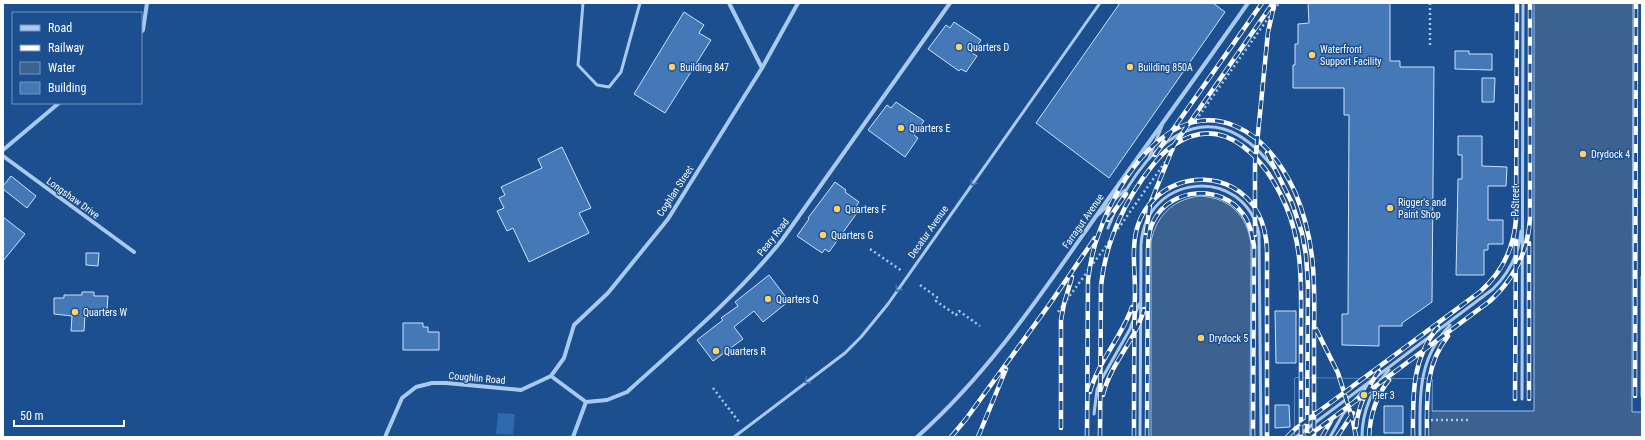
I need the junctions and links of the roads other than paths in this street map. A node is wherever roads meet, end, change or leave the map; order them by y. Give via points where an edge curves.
1 (147, 3) edge
2 (583, 3) edge
3 (640, 3) edge
4 (730, 3) edge
5 (798, 3) edge
6 (950, 3) edge
7 (1100, 3) edge
8 (1248, 3) edge
9 (1524, 3) edge
10 (142, 31) edge
11 (762, 68) junction
12 (58, 104) edge
13 (1164, 121) junction
14 (3, 150) edge
15 (3, 156) edge
16 (1148, 161) junction
17 (1274, 169) dead end
18 (1129, 186) junction
19 (1523, 214) junction
20 (1094, 219) junction
21 (1108, 228) dead end
22 (134, 252) dead end
23 (1642, 277) edge
24 (1141, 293) junction
25 (1458, 316) junction
26 (1394, 364) junction
27 (1381, 374) junction
28 (551, 376) junction
29 (1642, 396) edge
30 (1522, 399) dead end
31 (586, 402) junction
32 (1094, 414) dead end
33 (385, 437) edge
34 (573, 437) edge
35 (734, 437) edge
36 (917, 437) edge
37 (1140, 437) edge
38 (1261, 437) edge
39 (1296, 437) edge
40 (1330, 437) edge
41 (1362, 437) edge
42 (1420, 437) edge

1 - 10 street
2 - 3 lane via 578,66 597,85 610,87 621,72
4 - 11 street
5 - 11 street, Coghlan Street
6 - 31 street, Peary Road via 767,259 627,392 607,400
7 -> 35 lane, Decatur Avenue via 888,304 862,337 845,353
8 - 13 street, Farragut Avenue
9 - 19 lane, P Street
11 - 28 street, Coghlan Street via 668,219 608,292 574,325 564,358
12 - 14 street
13 - 16 lane
13 - 20 street, Farragut Avenue
15 - 22 street, Longshaw Drive
16 - 17 lane via 1169,140 1188,130 1210,127 1234,132 1257,148
16 - 18 lane
18 - 20 lane
18 - 21 lane
19 - 25 lane via 1520,240 1509,269 1493,289
19 - 30 lane, P Street
20 - 36 street, Farragut Avenue via 987,366
23 - 29 lane
24 - 32 lane via 1134,320 1100,382
24 - 37 lane
24 - 38 lane via 1141,238 1147,218 1162,199 1184,188 1205,186 1224,190 1246,206 1255,220 1260,243
25 - 26 lane
25 - 42 lane via 1435,343 1425,365 1420,394
26 - 27 lane
26 - 41 lane via 1369,400 1363,420
27 - 39 lane
27 - 40 lane via 1342,414
28 - 31 street
28 - 33 street, Coughlin Road via 521,390 446,383 416,387 402,398
31 - 34 street

